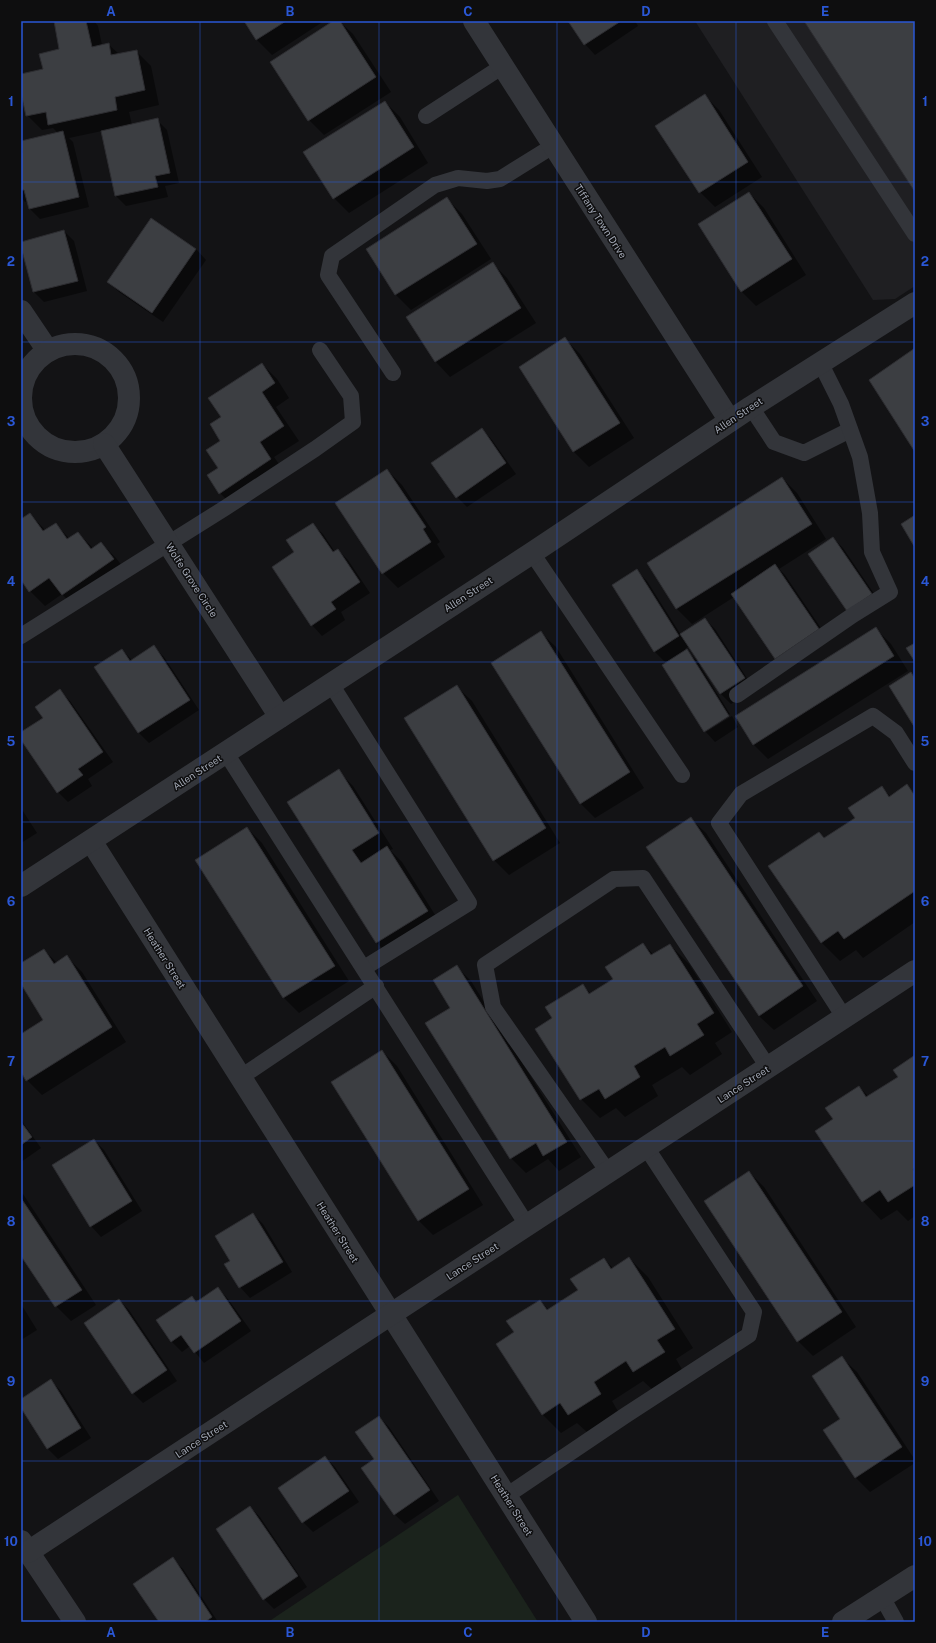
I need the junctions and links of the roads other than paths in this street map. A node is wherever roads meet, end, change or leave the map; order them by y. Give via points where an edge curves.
1 (474, 21) edge
2 (775, 21) edge
3 (502, 66) junction
4 (426, 116) dead end
5 (553, 146) junction
6 (915, 234) edge
7 (915, 303) edge
8 (21, 311) edge
9 (320, 350) dead end
10 (48, 352) junction
11 (820, 362) junction
12 (393, 373) dead end
13 (751, 406) junction
14 (730, 421) junction
15 (850, 430) junction
16 (104, 444) junction
17 (168, 543) junction
18 (532, 553) junction
19 (21, 636) edge
20 (331, 684) junction
21 (736, 695) dead end
22 (280, 717) junction
23 (226, 753) junction
24 (915, 763) edge
25 (682, 775) dead end
26 (91, 841) junction
27 (21, 886) edge
28 (364, 968) junction
29 (915, 971) edge
30 (376, 986) junction
31 (844, 1017) junction
32 (768, 1067) junction
33 (241, 1077) junction
34 (646, 1147) junction
35 (608, 1172) junction
36 (527, 1225) junction
37 (391, 1314) junction
38 (506, 1496) junction
39 (25, 1547) edge
40 (915, 1576) edge
41 (882, 1597) junction
42 (75, 1622) edge
43 (586, 1622) edge
44 (843, 1622) edge
45 (896, 1622) edge

1 - 3 street, Tiffany Town Drive
2 - 6 lane
3 - 4 lane
3 - 5 street, Tiffany Town Drive
5 - 12 lane via 500,179 487,181 458,178 435,185 332,256 328,275
5 - 14 street, Tiffany Town Drive
7 - 11 street, Allen Street
8 - 10 street
9 - 17 lane via 351,396 353,422
10 - 16 street via 69,345 90,347 110,358 117,366 127,385 128,407 120,428
10 - 16 street via 30,368 21,391 21,404 29,427 46,444 69,452 82,452
11 - 13 street, Allen Street
11 - 15 lane via 841,404
13 - 14 street, Allen Street
13 - 15 lane via 774,442 804,453
14 - 18 street, Allen Street
15 - 21 lane via 860,457 870,513 872,552 890,592
16 - 17 street, Wolfe Grove Circle
17 - 19 lane
17 - 22 street, Wolfe Grove Circle
18 - 20 street, Allen Street
18 - 25 lane
20 - 22 street, Allen Street
20 - 28 lane via 469,902
22 - 23 street, Allen Street
23 - 26 street, Allen Street
23 - 28 lane
24 - 31 lane via 896,733 873,716 741,794 719,823
26 - 27 street, Allen Street
26 - 33 street, Heather Street
28 - 30 lane
29 - 31 street, Lance Street
30 - 33 lane
30 - 36 lane
31 - 32 street, Lance Street
32 - 34 street, Lance Street
32 - 35 lane via 643,878 614,879 485,965 493,1007
33 - 37 street, Heather Street
34 - 35 street, Lance Street
34 - 38 lane via 754,1312 749,1335
35 - 36 street, Lance Street
36 - 37 street, Lance Street
37 - 38 street, Heather Street
37 - 39 street, Lance Street
38 - 43 street, Heather Street
39 - 42 street
40 - 41 street
41 - 44 street
41 - 45 lane

